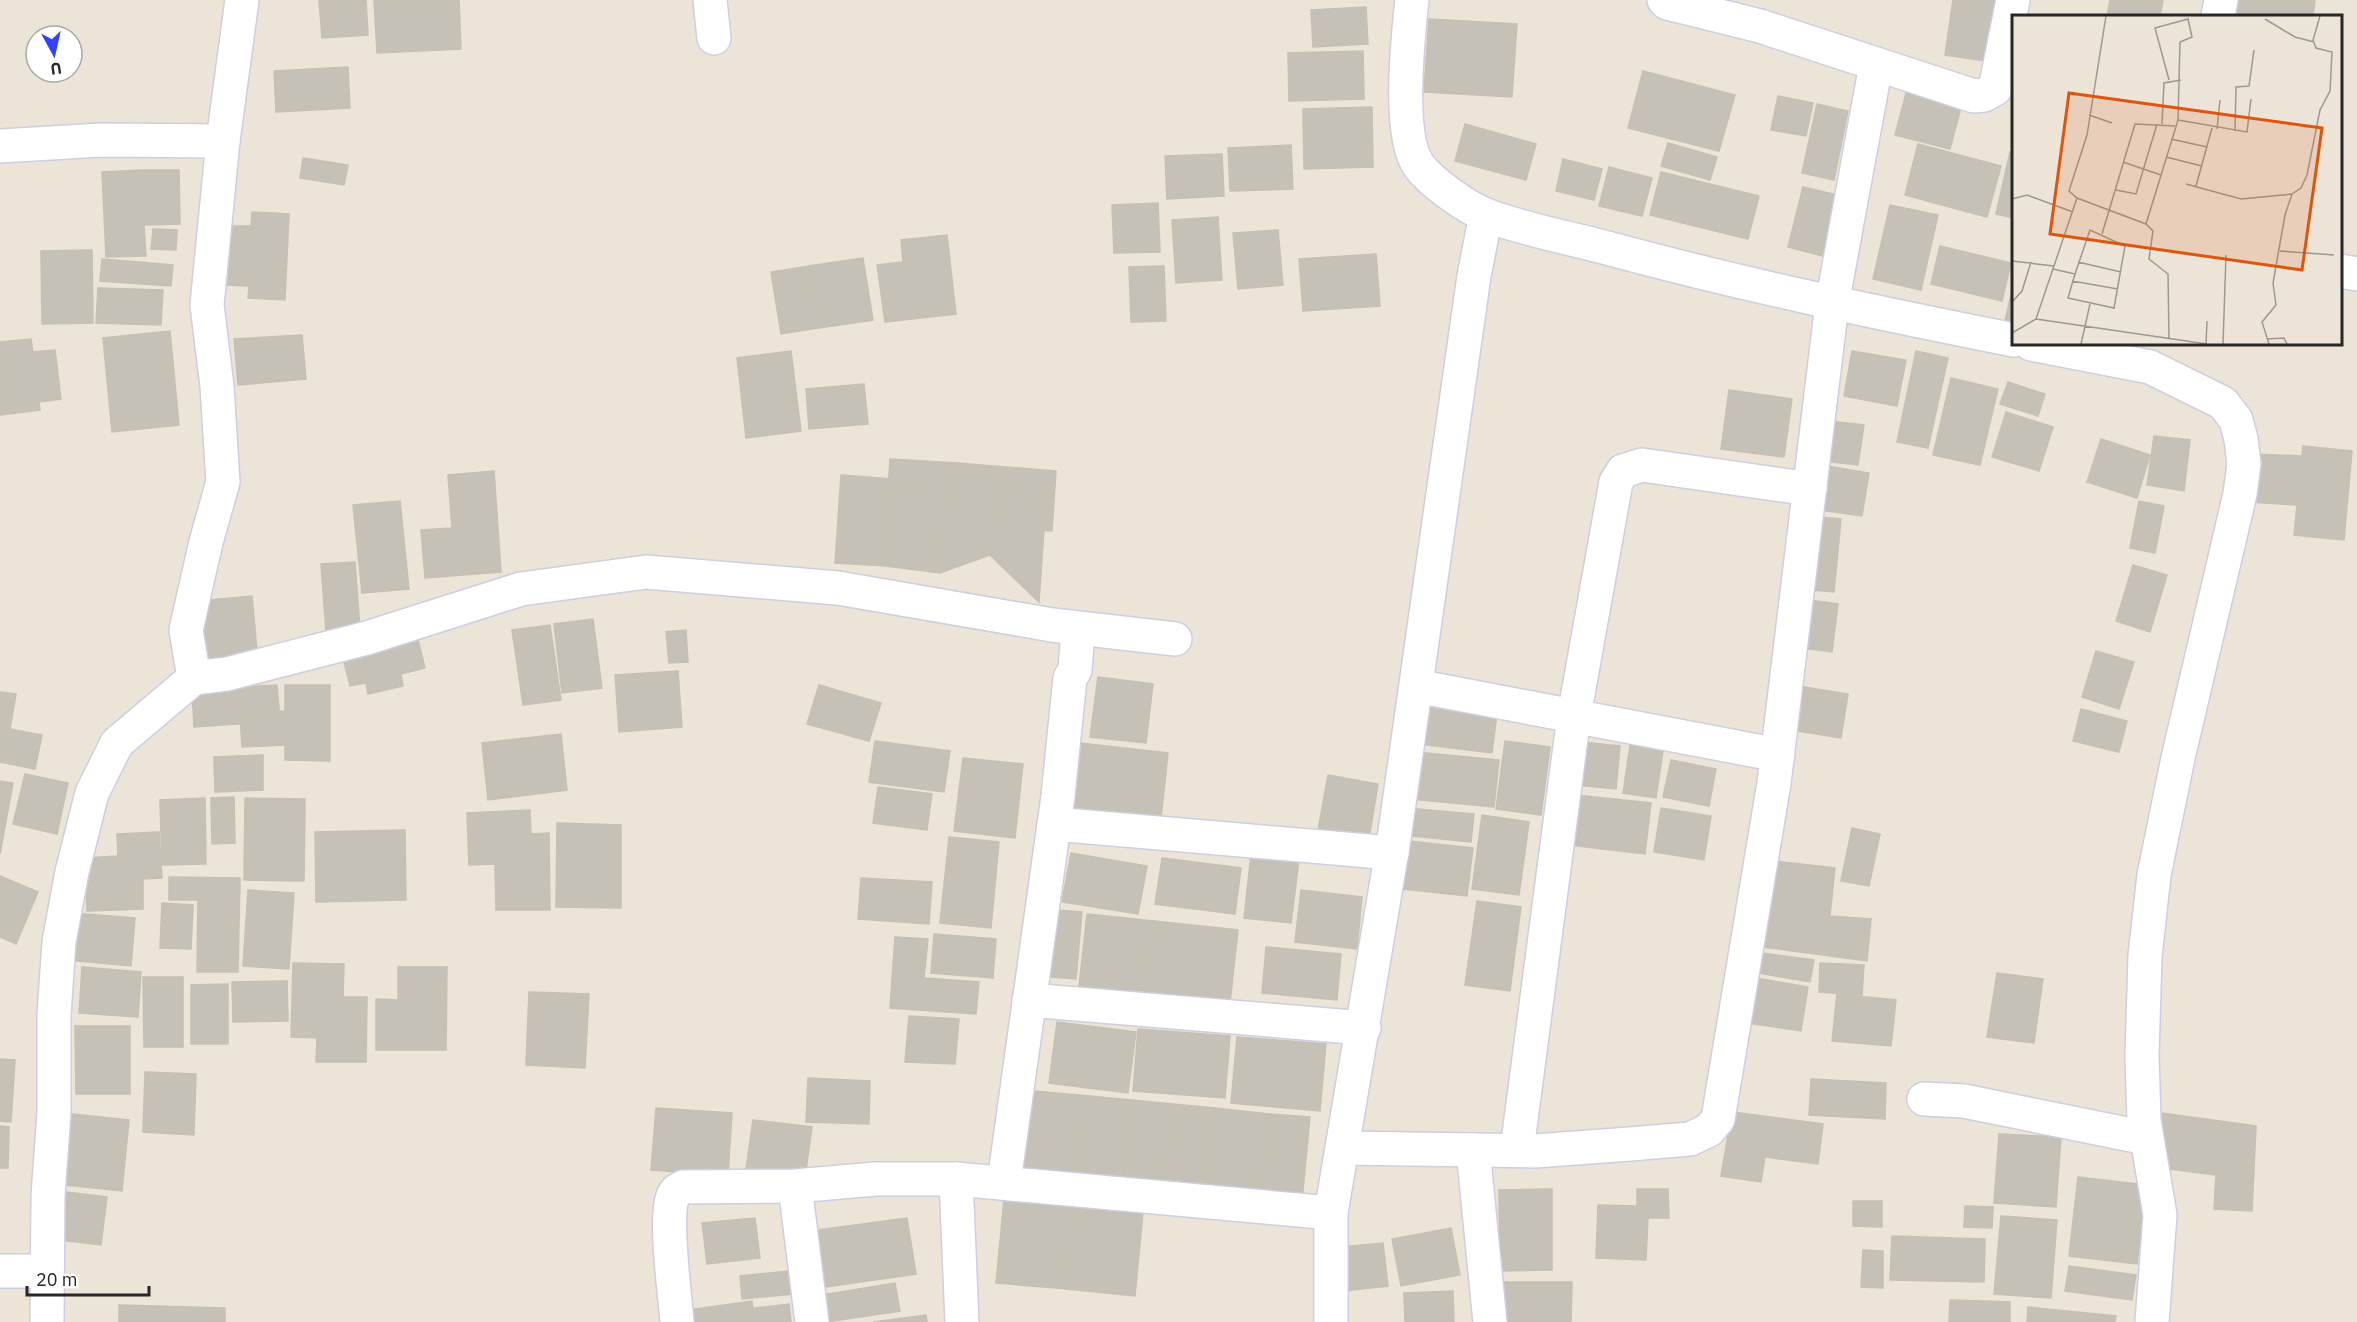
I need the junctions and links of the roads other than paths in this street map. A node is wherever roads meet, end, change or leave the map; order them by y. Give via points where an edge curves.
1 (242, 0) edge
2 (710, 0) edge
3 (1412, 0) edge
4 (1664, 0) edge
5 (2013, 0) edge
6 (2221, 0) edge
7 (2218, 15) edge
8 (714, 38) dead end
9 (1876, 65) junction
10 (223, 141) junction
11 (0, 146) edge
12 (1486, 215) junction
13 (2342, 271) edge
14 (2357, 274) edge
15 (1832, 304) junction
16 (2012, 340) edge
17 (2042, 345) edge
18 (2152, 355) edge
19 (1810, 489) junction
20 (1078, 629) junction
21 (1174, 639) dead end
22 (194, 678) junction
23 (1416, 686) junction
24 (1574, 716) junction
25 (1778, 755) junction
26 (1054, 824) junction
27 (1392, 853) junction
28 (1029, 1000) junction
29 (1364, 1028) junction
30 (1924, 1099) dead end
31 (2146, 1138) junction
32 (1344, 1148) junction
33 (1473, 1150) junction
34 (1517, 1150) junction
35 (956, 1179) junction
36 (1004, 1182) junction
37 (795, 1186) junction
38 (1331, 1213) junction
39 (47, 1270) junction
40 (0, 1271) edge
41 (47, 1322) edge
42 (677, 1322) edge
43 (812, 1322) edge
44 (962, 1322) edge
45 (1331, 1322) edge
46 (1490, 1322) edge
47 (2152, 1322) edge

1 - 10 street
2 - 8 street
3 - 12 street via 1405,80 1409,134 1417,164 1438,185
4 - 9 street via 1760,26
5 - 9 street via 1995,89 1984,95 1964,93
6 - 7 street
9 - 15 street
10 - 11 street via 101,140
10 - 22 street via 207,304 224,482 186,630
12 - 15 street
12 - 23 street
13 - 14 street
15 - 16 street
15 - 19 street
17 - 18 street
18 - 31 street via 2223,403 2236,420 2244,464 2154,875 2142,1034
19 - 24 street via 1642,465 1623,471 1616,482
19 - 25 street
20 - 21 street
20 - 22 street via 838,588 646,572 521,589 367,638 227,674
20 - 26 street
22 - 39 street via 117,743 92,793 72,872 59,942 54,1015
23 - 24 street
23 - 27 street
24 - 25 street
24 - 34 street
25 - 34 street via 1718,1119 1709,1130 1690,1139
26 - 27 street
26 - 28 street
27 - 29 street
28 - 29 street
28 - 36 street
29 - 32 street
30 - 31 street via 1964,1101
31 - 47 street via 2160,1215
32 - 33 street
32 - 38 street
33 - 34 street
33 - 46 street
35 - 36 street
35 - 37 street via 875,1179
35 - 44 street
36 - 38 street
37 - 42 street via 683,1186 675,1191 670,1222
37 - 43 street
38 - 45 street
39 - 40 street
39 - 41 street

